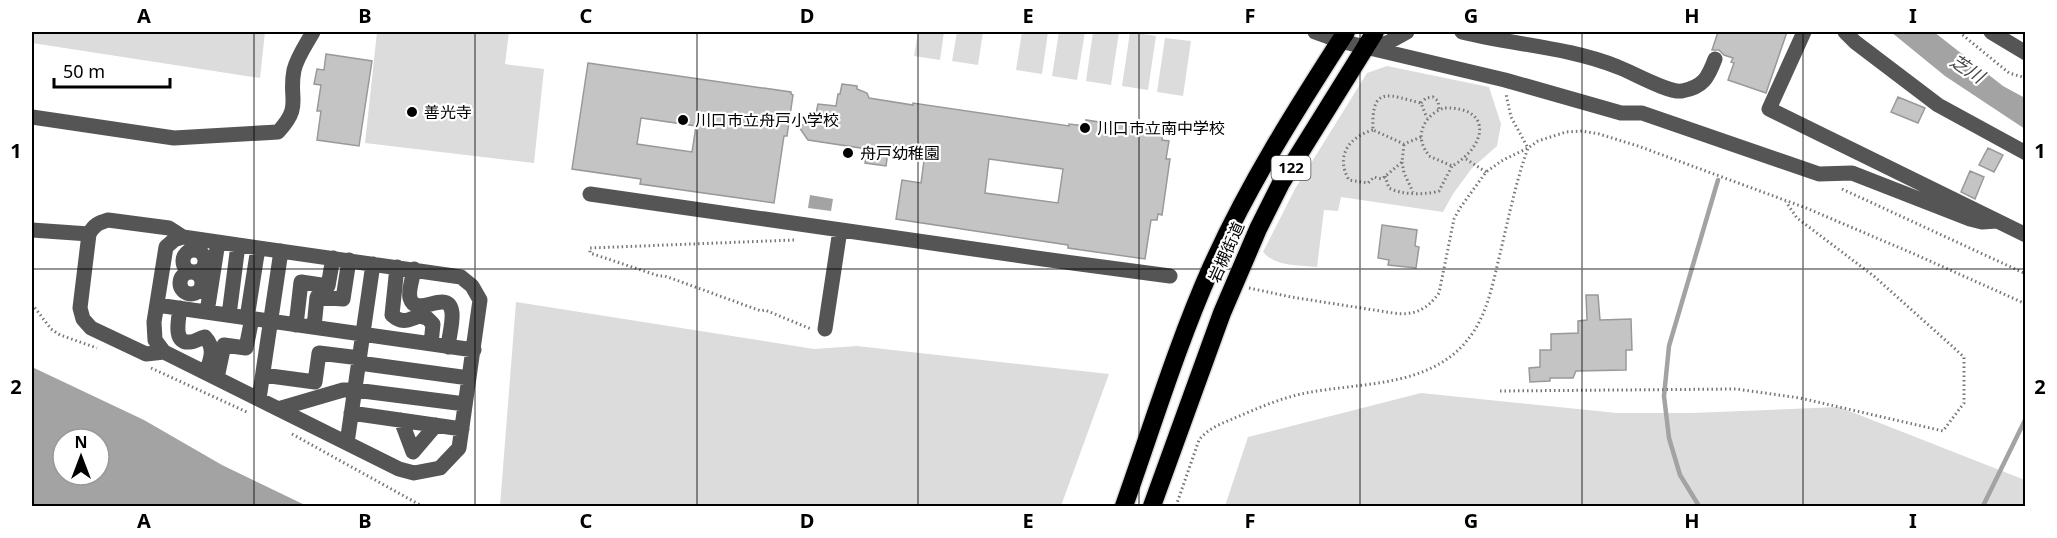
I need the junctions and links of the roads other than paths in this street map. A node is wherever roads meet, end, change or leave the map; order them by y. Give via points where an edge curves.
1 (313, 32) edge
2 (1315, 32) edge
3 (1376, 32) edge
4 (1407, 32) edge
5 (1462, 32) edge
6 (1804, 32) edge
7 (1845, 32) edge
8 (1991, 32) edge
9 (1343, 36) edge
10 (1366, 48) junction
11 (2025, 53) edge
12 (1715, 59) dead end
13 (32, 117) edge
14 (2025, 153) edge
15 (590, 194) dead end
16 (1997, 221) junction
17 (32, 230) edge
18 (840, 230) junction
19 (89, 234) junction
20 (2025, 235) edge
21 (183, 237) junction
22 (218, 242) junction
23 (238, 245) junction
24 (258, 248) junction
25 (281, 251) junction
26 (165, 257) junction
27 (333, 258) junction
28 (349, 260) junction
29 (373, 264) junction
30 (397, 267) junction
31 (414, 269) junction
32 (1170, 276) dead end
33 (186, 303) junction
34 (157, 304) junction
35 (207, 312) junction
36 (229, 315) junction
37 (249, 318) junction
38 (271, 321) junction
39 (296, 325) junction
40 (314, 327) junction
41 (820, 330) road end
42 (363, 334) junction
43 (431, 344) junction
44 (448, 347) junction
45 (474, 351) junction
46 (164, 352) junction
47 (359, 360) junction
48 (262, 375) junction
49 (211, 376) junction
50 (469, 378) junction
51 (355, 390) junction
52 (259, 399) junction
53 (465, 404) junction
54 (278, 409) junction
55 (351, 413) junction
56 (401, 420) junction
57 (436, 425) junction
58 (462, 429) junction
59 (347, 443) junction
60 (1124, 507) edge
61 (1152, 507) edge

1 - 13 street via 295,69 294,105 289,120 278,132 174,138
2 - 9 street
3 - 10 highway, 岩槻街道 / 122
4 - 10 street
5 - 12 street via 1585,56 1679,92 1699,86 1709,76
6 - 16 street via 1769,109
7 - 14 street via 1938,105
8 - 11 street
9 - 10 street
9 - 60 highway, 岩槻街道 / 122 via 1259,171 1234,219 1196,303
10 - 16 street via 1622,113 1642,113 1819,174 1852,174 1970,219
10 - 61 highway, 岩槻街道 / 122 via 1281,183 1258,229 1221,313
15 - 18 street
16 - 20 street
17 - 19 street
18 - 32 street
18 - 41 street
19 - 21 street via 93,227 108,220 168,228
19 - 46 street via 80,308 83,319 91,327 146,354
21 - 22 street
21 - 26 street via 166,247
22 - 23 street
22 - 35 street
23 - 24 street
23 - 36 street
24 - 25 street
24 - 37 street
25 - 27 street
25 - 38 street
26 - 33 street via 188,266 181,279
26 - 34 street
27 - 28 street
27 - 39 street via 328,286 301,282
28 - 29 street
28 - 40 street via 343,299 317,297
29 - 30 street
29 - 42 street
30 - 31 street
30 - 43 street via 392,315 406,322 419,316 427,318 433,324
31 - 44 street via 410,295 414,304 425,307 437,301 450,307
31 - 45 street via 461,277 472,286 480,300
33 - 34 street
33 - 35 street
33 - 49 street via 178,333 181,339 192,342 205,338 210,343
34 - 46 street via 155,339
35 - 36 street
36 - 37 street
37 - 38 street
37 - 49 street via 246,348 224,345
38 - 39 street
38 - 48 street
39 - 40 street
40 - 42 street
42 - 43 street
42 - 47 street
43 - 44 street
44 - 45 street
45 - 50 street
46 - 49 street
47 - 48 street via 319,352 315,382
47 - 50 street
47 - 51 street
48 - 52 street
49 - 52 street
50 - 53 street
51 - 53 street
51 - 54 street
51 - 55 street
52 - 54 street
53 - 58 street
54 - 59 street
55 - 56 street
55 - 59 street
56 - 57 street
56 - 57 street via 413,452
57 - 58 street
58 - 59 street via 459,448 441,468 414,473

